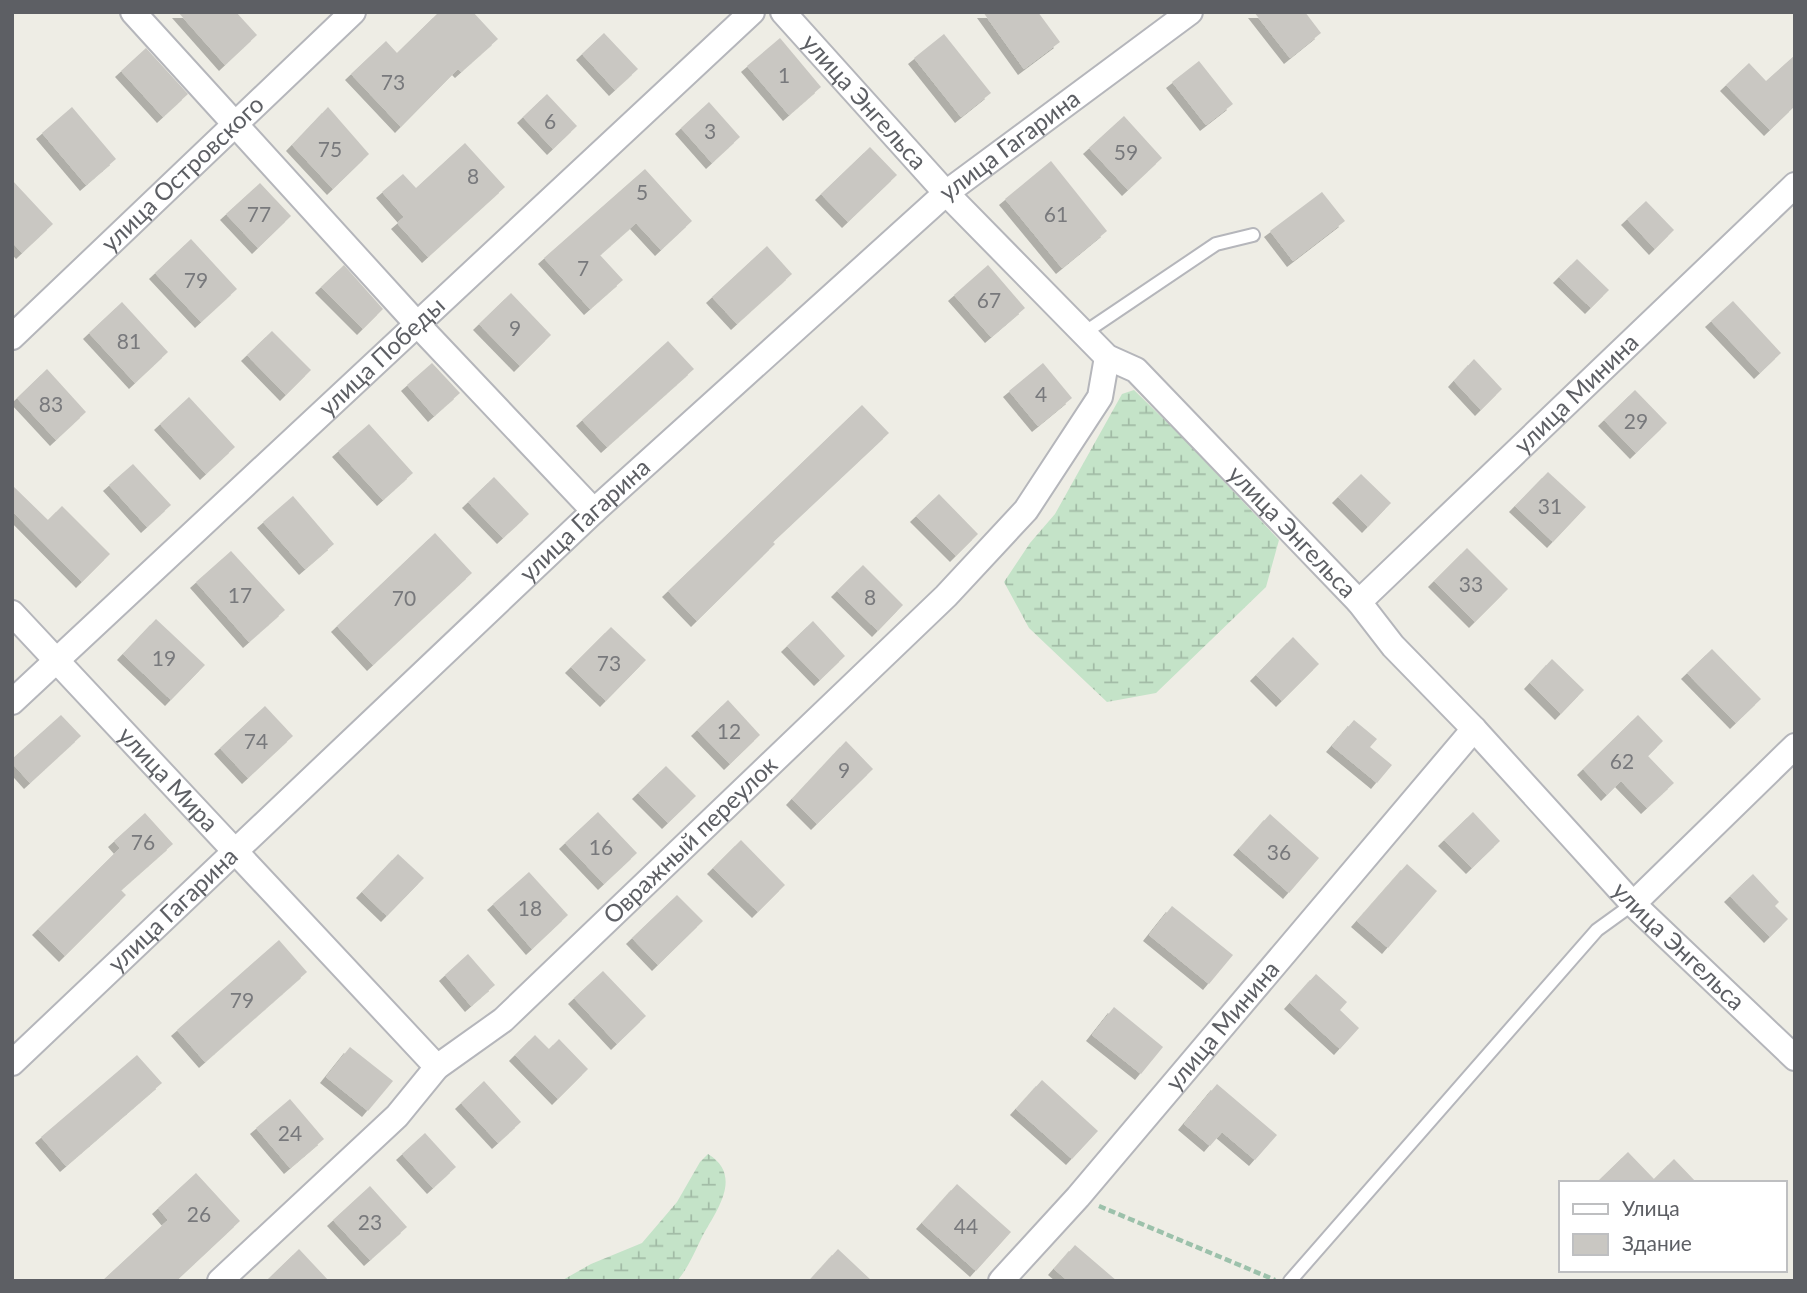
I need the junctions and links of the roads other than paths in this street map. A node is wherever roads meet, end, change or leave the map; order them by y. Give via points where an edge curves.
1 (133, 12) edge
2 (353, 12) edge
3 (752, 12) edge
4 (783, 12) edge
5 (1190, 12) edge
6 (237, 123) junction
7 (1795, 185) edge
8 (946, 193) junction
9 (1253, 235) dead end
10 (418, 325) junction
11 (1084, 333) junction
12 (12, 337) edge
13 (1107, 357) junction
14 (594, 511) junction
15 (1359, 602) junction
16 (12, 613) edge
17 (58, 661) junction
18 (12, 702) edge
19 (1474, 729) junction
20 (1795, 746) edge
21 (236, 850) junction
22 (1633, 904) junction
23 (1795, 1058) edge
24 (12, 1063) edge
25 (438, 1067) junction
26 (220, 1281) edge
27 (1001, 1281) edge
28 (1290, 1281) edge

1 - 6 street
2 - 6 street, улица Островского
3 - 10 street, улица Победы
4 - 8 street, улица Энгельса
5 - 8 street, улица Гагарина
6 - 10 street
6 - 12 street, улица Островского
7 - 15 street, улица Минина
8 - 11 street, улица Энгельса
8 - 14 street, улица Гагарина
9 - 11 lane via 1216,244
10 - 14 street
10 - 17 street, улица Победы
11 - 13 street, улица Энгельса
13 - 15 street, улица Энгельса via 1136,370
13 - 25 street, Овражный переулок via 1100,397 1026,510 946,596 503,1020
14 - 21 street, улица Гагарина
15 - 19 street, улица Энгельса via 1392,646
16 - 17 street, улица Мира
17 - 18 street, улица Победы
17 - 21 street, улица Мира
19 - 22 street, улица Энгельса
19 - 27 street, улица Минина via 1078,1197
20 - 22 street
21 - 24 street, улица Гагарина
21 - 25 street, улица Мира
22 - 23 street, улица Энгельса
22 - 28 lane via 1597,930
25 - 26 street, Овражный переулок via 397,1116

